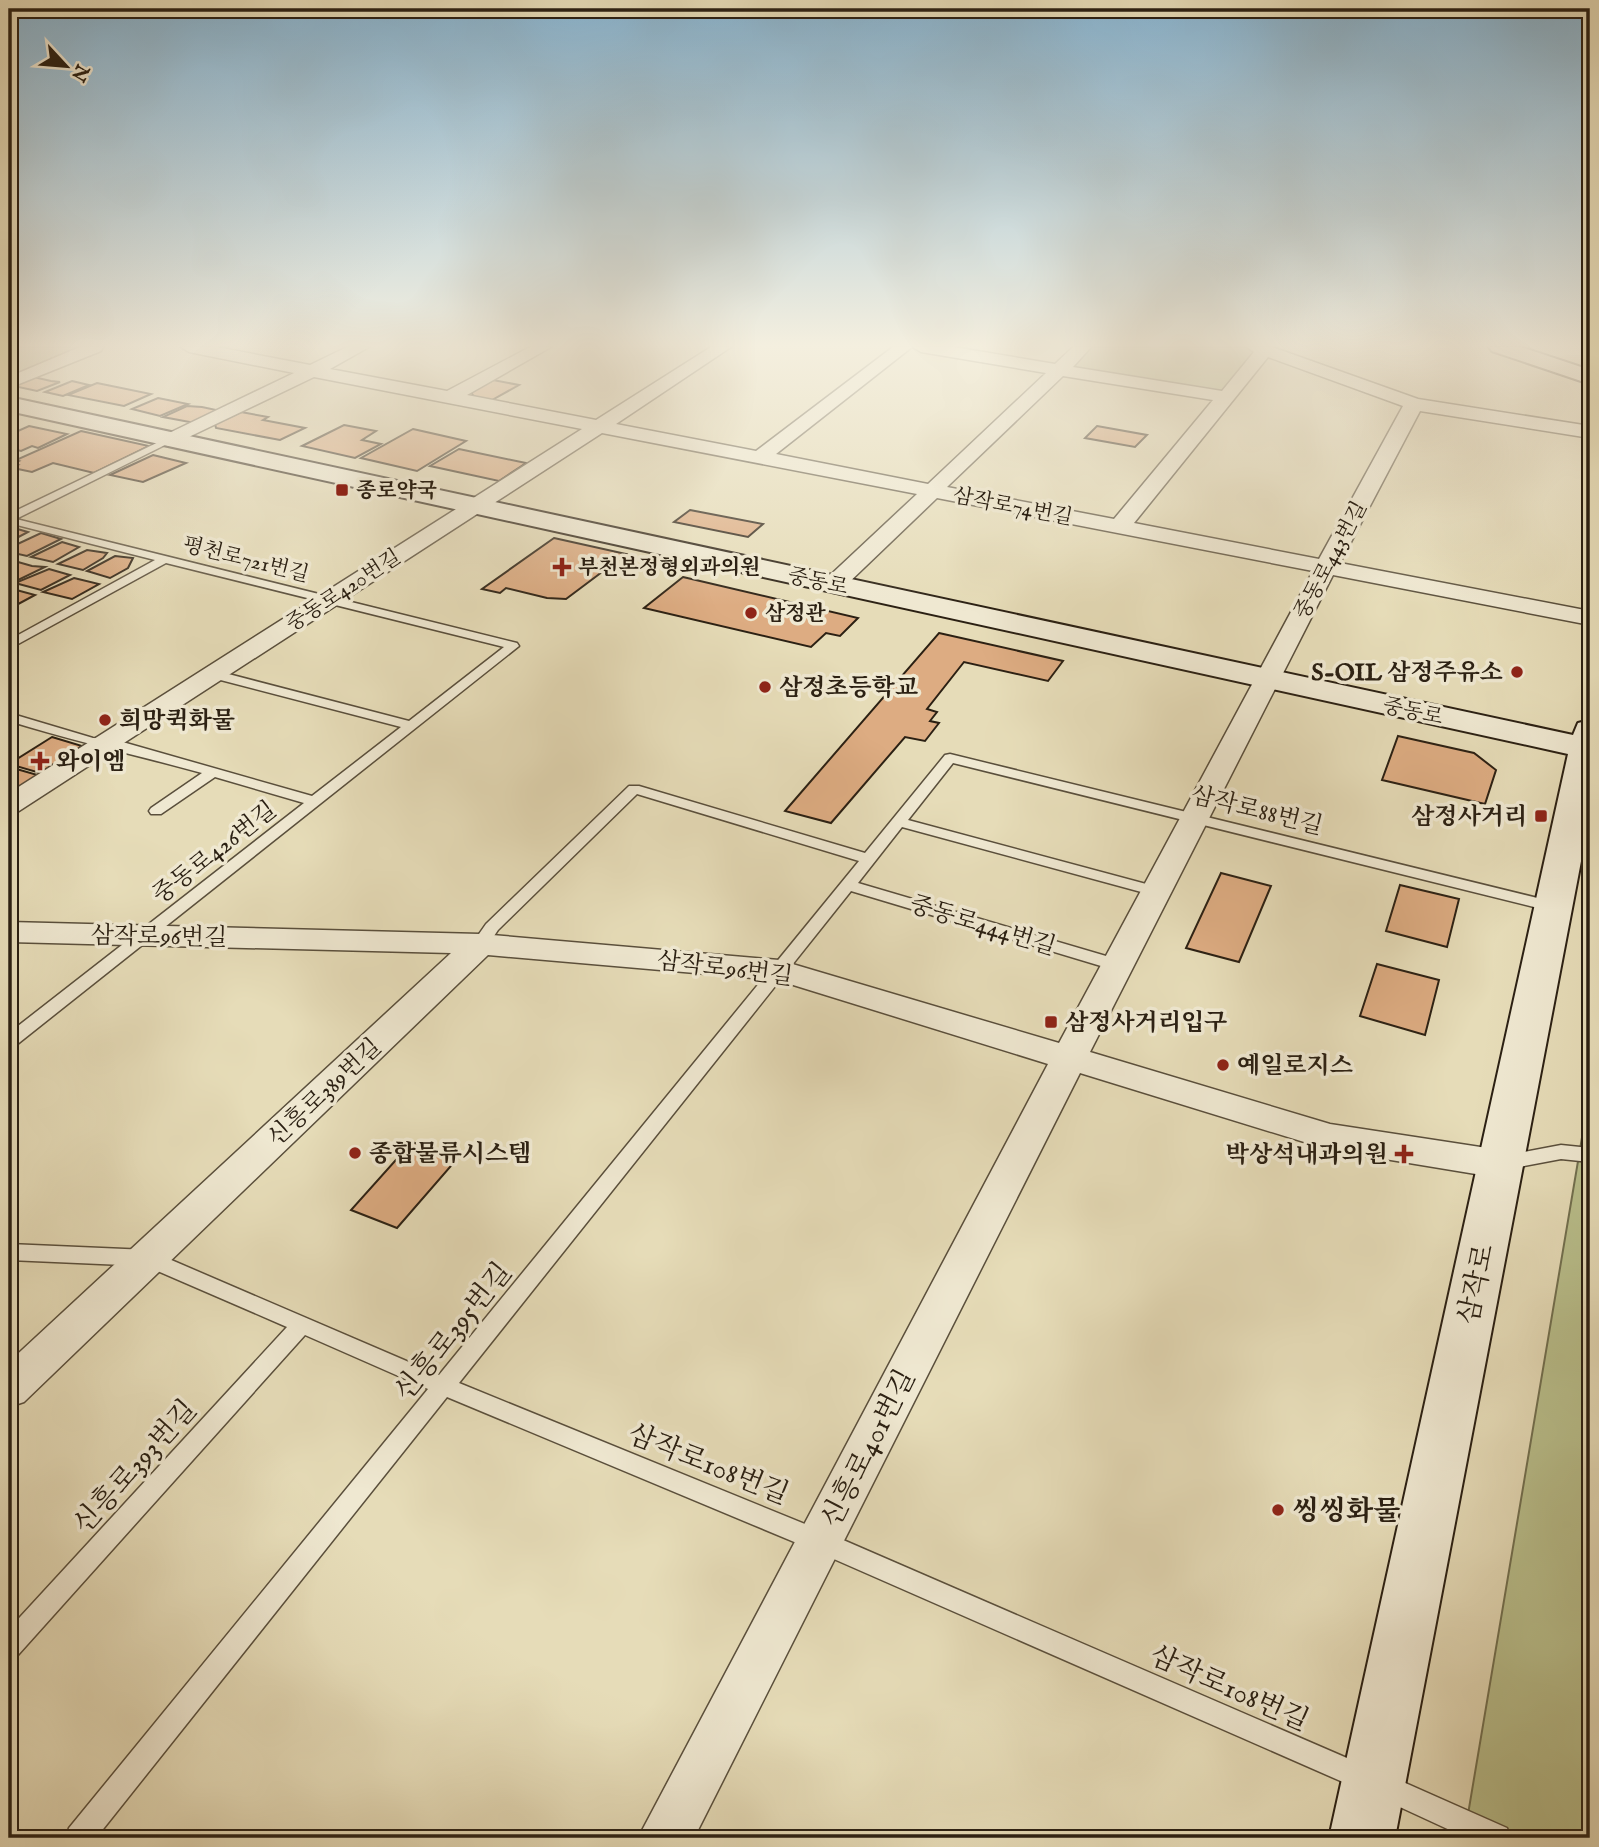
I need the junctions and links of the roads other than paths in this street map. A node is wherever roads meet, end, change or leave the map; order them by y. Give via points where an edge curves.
1 (140, 433) edge
2 (184, 433) edge
3 (589, 433) edge
4 (637, 433) edge
5 (791, 433) edge
6 (991, 433) edge
7 (1196, 433) edge
8 (1398, 433) edge
9 (170, 440) junction
10 (760, 457) junction
11 (930, 490) junction
12 (474, 506) junction
13 (9, 519) edge
14 (1120, 526) junction
15 (165, 559) junction
16 (1327, 566) junction
17 (834, 585) junction
18 (329, 599) junction
19 (1590, 618) edge
20 (9, 645) edge
21 (513, 646) joint
22 (213, 674) junction
23 (1266, 679) junction
24 (9, 717) edge
25 (411, 726) junction
26 (107, 742) junction
27 (1589, 742) edge
28 (950, 758) joint
29 (213, 772) junction
30 (316, 802) junction
31 (9, 805) edge
32 (156, 811) dead end
33 (1194, 818) junction
34 (899, 822) junction
35 (868, 859) junction
36 (848, 885) junction
37 (1156, 891) junction
38 (1554, 907) junction
39 (9, 932) edge
40 (144, 936) junction
41 (480, 944) junction
42 (1117, 965) junction
43 (779, 970) junction
44 (9, 1042) edge
45 (1069, 1058) junction
46 (1590, 1155) edge
47 (1500, 1164) junction
48 (9, 1252) edge
49 (148, 1258) junction
50 (302, 1325) junction
51 (443, 1387) junction
52 (9, 1390) edge
53 (819, 1541) junction
54 (9, 1647) edge
55 (1373, 1782) junction
56 (79, 1838) edge
57 (665, 1838) edge
58 (1362, 1838) edge
59 (1497, 1838) edge

1 - 9 street, 중동로
2 - 9 street
3 - 12 street, 중동로420번길
4 - 10 street, 삼작로74번길
5 - 10 street
6 - 11 street
7 - 14 street
8 - 16 street, 중동로443번길
9 - 12 street, 중동로
9 - 13 lane
10 - 11 street, 삼작로74번길
11 - 14 street, 삼작로74번길
11 - 17 street
12 - 17 street, 중동로
12 - 18 street, 중동로420번길
13 - 15 lane, 평천로721번길
14 - 16 street, 삼작로74번길
15 - 18 lane, 평천로721번길
15 - 20 lane
16 - 19 street, 삼작로74번길
16 - 23 street, 중동로443번길
17 - 23 street, 중동로
18 - 21 lane, 평천로721번길
18 - 22 street, 중동로420번길
21 - 25 lane, 중동로426번길
22 - 25 lane
22 - 26 street, 중동로420번길
23 - 27 street, 중동로
23 - 33 street
24 - 26 lane via 92,742
25 - 30 lane, 중동로426번길
26 - 29 lane, 중동로426번길
26 - 31 street, 중동로420번길
27 - 38 street, 삼작로
28 - 33 lane, 삼작로88번길
28 - 34 lane, 신흥로395번길
29 - 30 lane, 중동로426번길
29 - 32 lane
30 - 40 lane, 중동로426번길
33 - 37 street
33 - 38 lane, 삼작로88번길
34 - 35 lane, 신흥로395번길
34 - 37 lane
35 - 36 lane, 신흥로395번길
35 - 41 lane, 신흥로389번길 via 634,789
36 - 42 lane, 중동로444번길
36 - 43 lane, 신흥로395번길
37 - 42 street
38 - 47 street, 삼작로
39 - 40 street, 삼작로96번길
40 - 41 street, 삼작로96번길
40 - 44 lane, 중동로426번길
41 - 43 street, 삼작로96번길
41 - 49 street, 신흥로389번길
42 - 45 street
43 - 45 street, 삼작로96번길
43 - 51 lane, 신흥로395번길
45 - 47 street, 삼작로96번길 via 1330,1137
45 - 53 street, 신흥로401번길
46 - 47 lane via 1561,1152
47 - 55 street, 삼작로
48 - 49 lane, 삼작로108번길
49 - 50 lane, 삼작로108번길
49 - 52 street, 신흥로389번길
50 - 51 lane, 삼작로108번길
50 - 54 lane, 신흥로393번길
51 - 53 lane, 삼작로108번길
51 - 56 lane, 신흥로395번길
53 - 55 lane, 삼작로108번길
53 - 57 street, 신흥로401번길
55 - 58 street, 삼작로
55 - 59 lane, 삼작로108번길

